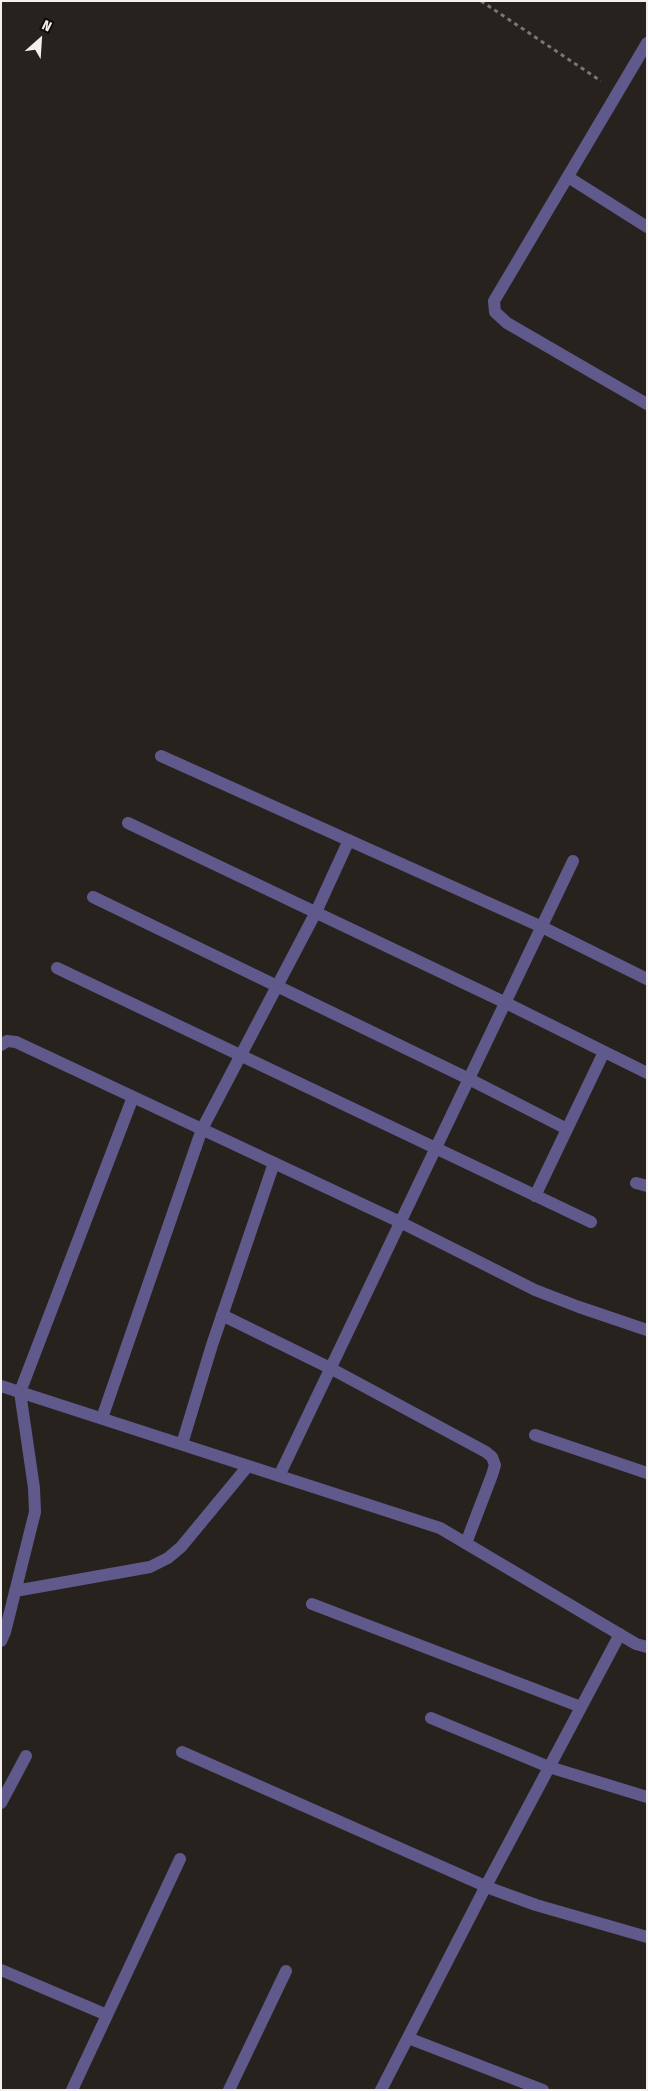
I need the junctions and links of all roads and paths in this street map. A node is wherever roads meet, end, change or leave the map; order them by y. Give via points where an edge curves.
1 (481, 1) edge
2 (647, 43) edge
3 (618, 93) junction
4 (568, 177) junction
5 (647, 227) edge
6 (647, 404) edge
7 (161, 756) dead end
8 (128, 823) dead end
9 (348, 840) junction
10 (573, 861) dead end
11 (93, 897) dead end
12 (316, 912) junction
13 (542, 928) junction
14 (57, 968) dead end
15 (647, 979) edge
16 (277, 987) junction
17 (506, 1003) junction
18 (1, 1045) edge
19 (604, 1052) junction
20 (240, 1056) junction
21 (647, 1073) edge
22 (469, 1079) junction
23 (133, 1097) junction
24 (202, 1129) junction
25 (567, 1129) junction
26 (435, 1150) junction
27 (274, 1163) junction
28 (535, 1196) junction
29 (400, 1222) junction
30 (592, 1222) dead end
31 (222, 1315) junction
32 (647, 1330) edge
33 (330, 1368) junction
34 (1, 1386) edge
35 (20, 1392) junction
36 (102, 1418) junction
37 (535, 1435) dead end
38 (182, 1444) junction
39 (248, 1466) junction
40 (647, 1473) edge
41 (279, 1476) junction
42 (466, 1543) junction
43 (15, 1591) junction
44 (312, 1604) dead end
45 (620, 1634) junction
46 (1, 1641) edge
47 (647, 1646) edge
48 (581, 1707) junction
49 (431, 1718) dead end
50 (182, 1752) dead end
51 (26, 1756) dead end
52 (549, 1768) junction
53 (647, 1797) edge
54 (1, 1803) edge
55 (180, 1859) dead end
56 (486, 1886) junction
57 (647, 1937) edge
58 (1, 1970) edge
59 (286, 1971) dead end
60 (107, 2015) junction
61 (408, 2038) junction
62 (72, 2090) edge
63 (229, 2090) edge
64 (381, 2090) edge
65 (543, 2090) edge

1 - 3 path
2 - 3 street
3 - 4 street
4 - 5 street
4 - 6 street via 494,301 495,312 507,323
7 - 9 street
8 - 12 street
9 - 12 street
9 - 13 street
10 - 13 street
11 - 16 street
12 - 16 street
12 - 17 street
13 - 15 street
13 - 17 street
14 - 20 street
16 - 20 street
16 - 22 street
17 - 19 street
17 - 22 street
18 - 23 street via 7,1041 16,1042
19 - 21 street
19 - 25 street
20 - 24 street
20 - 26 street
22 - 25 street
22 - 26 street
23 - 24 street
23 - 35 street
24 - 27 street
24 - 36 street
25 - 28 street
26 - 28 street
26 - 29 street
27 - 29 street
27 - 31 street
28 - 30 street
29 - 32 street via 535,1290
29 - 33 street
31 - 33 street
31 - 38 street
33 - 41 street
33 - 42 street via 492,1457 495,1465
34 - 35 street
35 - 36 street
35 - 43 street via 35,1512
36 - 38 street
37 - 40 street
38 - 39 street
39 - 41 street
39 - 43 street via 182,1547 168,1558 150,1567
41 - 42 street via 440,1528
42 - 45 street
43 - 46 street
44 - 48 street
45 - 47 street via 636,1644
45 - 48 street
48 - 52 street
49 - 52 street
50 - 56 street
51 - 54 street
52 - 53 street
52 - 56 street
55 - 60 street
56 - 57 street via 536,1905
56 - 61 street
58 - 60 street
59 - 63 street
60 - 62 street
61 - 64 street
61 - 65 street

